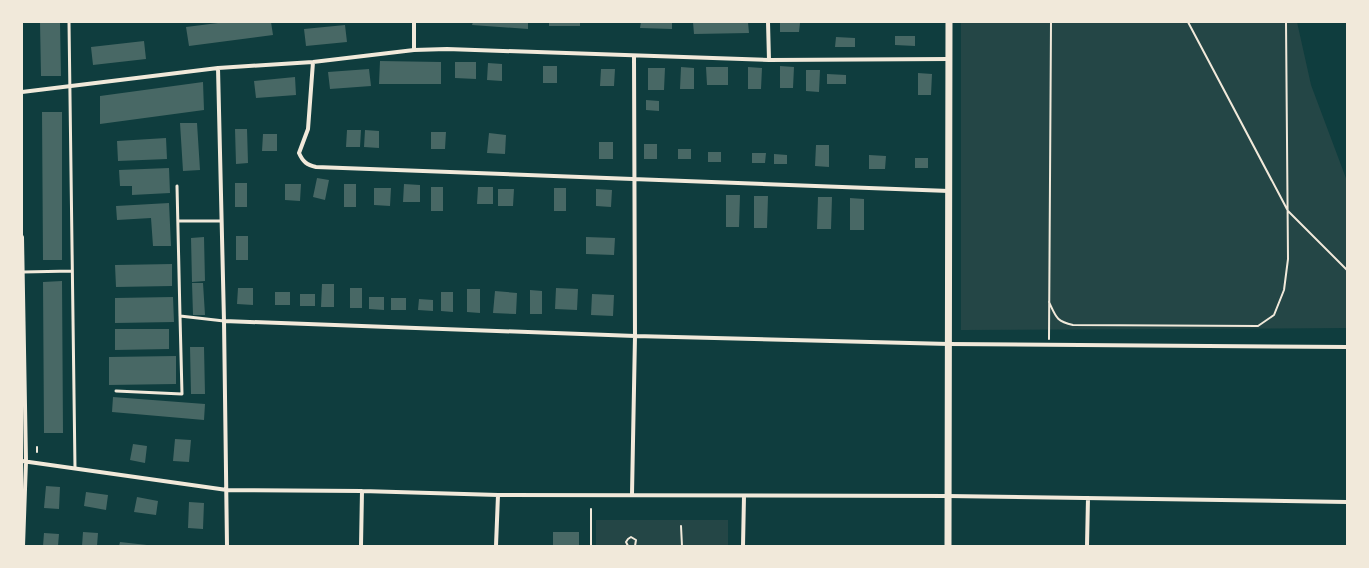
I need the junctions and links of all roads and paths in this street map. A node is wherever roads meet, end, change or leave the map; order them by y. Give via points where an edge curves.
1 (69, 22) edge
2 (414, 22) edge
3 (768, 22) edge
4 (949, 22) edge
5 (1051, 22) edge
6 (1188, 22) edge
7 (1286, 22) edge
8 (414, 50) junction
9 (634, 56) junction
10 (949, 59) junction
11 (769, 60) junction
12 (313, 62) junction
13 (218, 68) junction
14 (70, 86) junction
15 (22, 92) edge
16 (634, 180) junction
17 (177, 186) dead end
18 (949, 192) junction
19 (1288, 211) junction
20 (178, 221) junction
21 (221, 221) junction
22 (22, 237) edge
23 (1347, 270) edge
24 (72, 271) junction
25 (23, 272) edge
26 (1049, 302) junction
27 (180, 316) junction
28 (224, 321) junction
29 (634, 336) junction
30 (949, 344) junction
31 (1050, 344) junction
32 (1347, 347) edge
33 (116, 391) dead end
34 (37, 447) dead end
35 (37, 452) dead end
36 (24, 461) edge
37 (75, 468) junction
38 (227, 490) junction
39 (362, 491) junction
40 (632, 494) junction
41 (498, 495) junction
42 (744, 496) junction
43 (948, 496) junction
44 (1088, 498) junction
45 (1347, 502) edge
46 (591, 509) dead end
47 (681, 526) dead end
48 (23, 546) edge
49 (227, 546) edge
50 (361, 546) edge
51 (496, 546) edge
52 (591, 546) edge
53 (628, 546) edge
54 (635, 546) edge
55 (682, 546) edge
56 (743, 546) edge
57 (948, 546) edge
58 (1086, 546) edge

1 - 14 lane
2 - 8 street
3 - 11 street
4 - 10 street
5 - 26 path
6 - 19 path
7 - 19 path
8 - 9 street
8 - 12 street
9 - 11 street
9 - 16 street
10 - 11 street
10 - 18 street
12 - 13 street
12 - 16 street via 308,129 299,154 307,165 324,168
13 - 14 street
13 - 21 street
14 - 15 street
14 - 24 lane
16 - 18 street
16 - 29 street
17 - 20 lane
18 - 30 street
19 - 23 path
19 - 26 path via 1288,258 1284,290 1274,315 1258,326 1073,325 1062,323 1055,316
20 - 21 lane
20 - 27 lane
21 - 28 street
22 - 25 street
24 - 25 lane
24 - 37 lane
25 - 36 street
26 - 31 path
27 - 28 lane
27 - 33 lane via 182,394
28 - 29 street
28 - 38 street
29 - 30 street
29 - 40 street
30 - 31 street
30 - 43 street
31 - 32 street
34 - 35 path
36 - 37 street
36 - 48 street
37 - 38 street
38 - 39 street
38 - 49 street
39 - 41 street
39 - 50 street
40 - 41 street
40 - 42 street
41 - 51 street
42 - 43 street
42 - 56 street
43 - 44 street
43 - 57 street
44 - 45 street
44 - 58 street
46 - 52 path
47 - 55 path
53 - 54 path via 626,542 631,537 636,540

